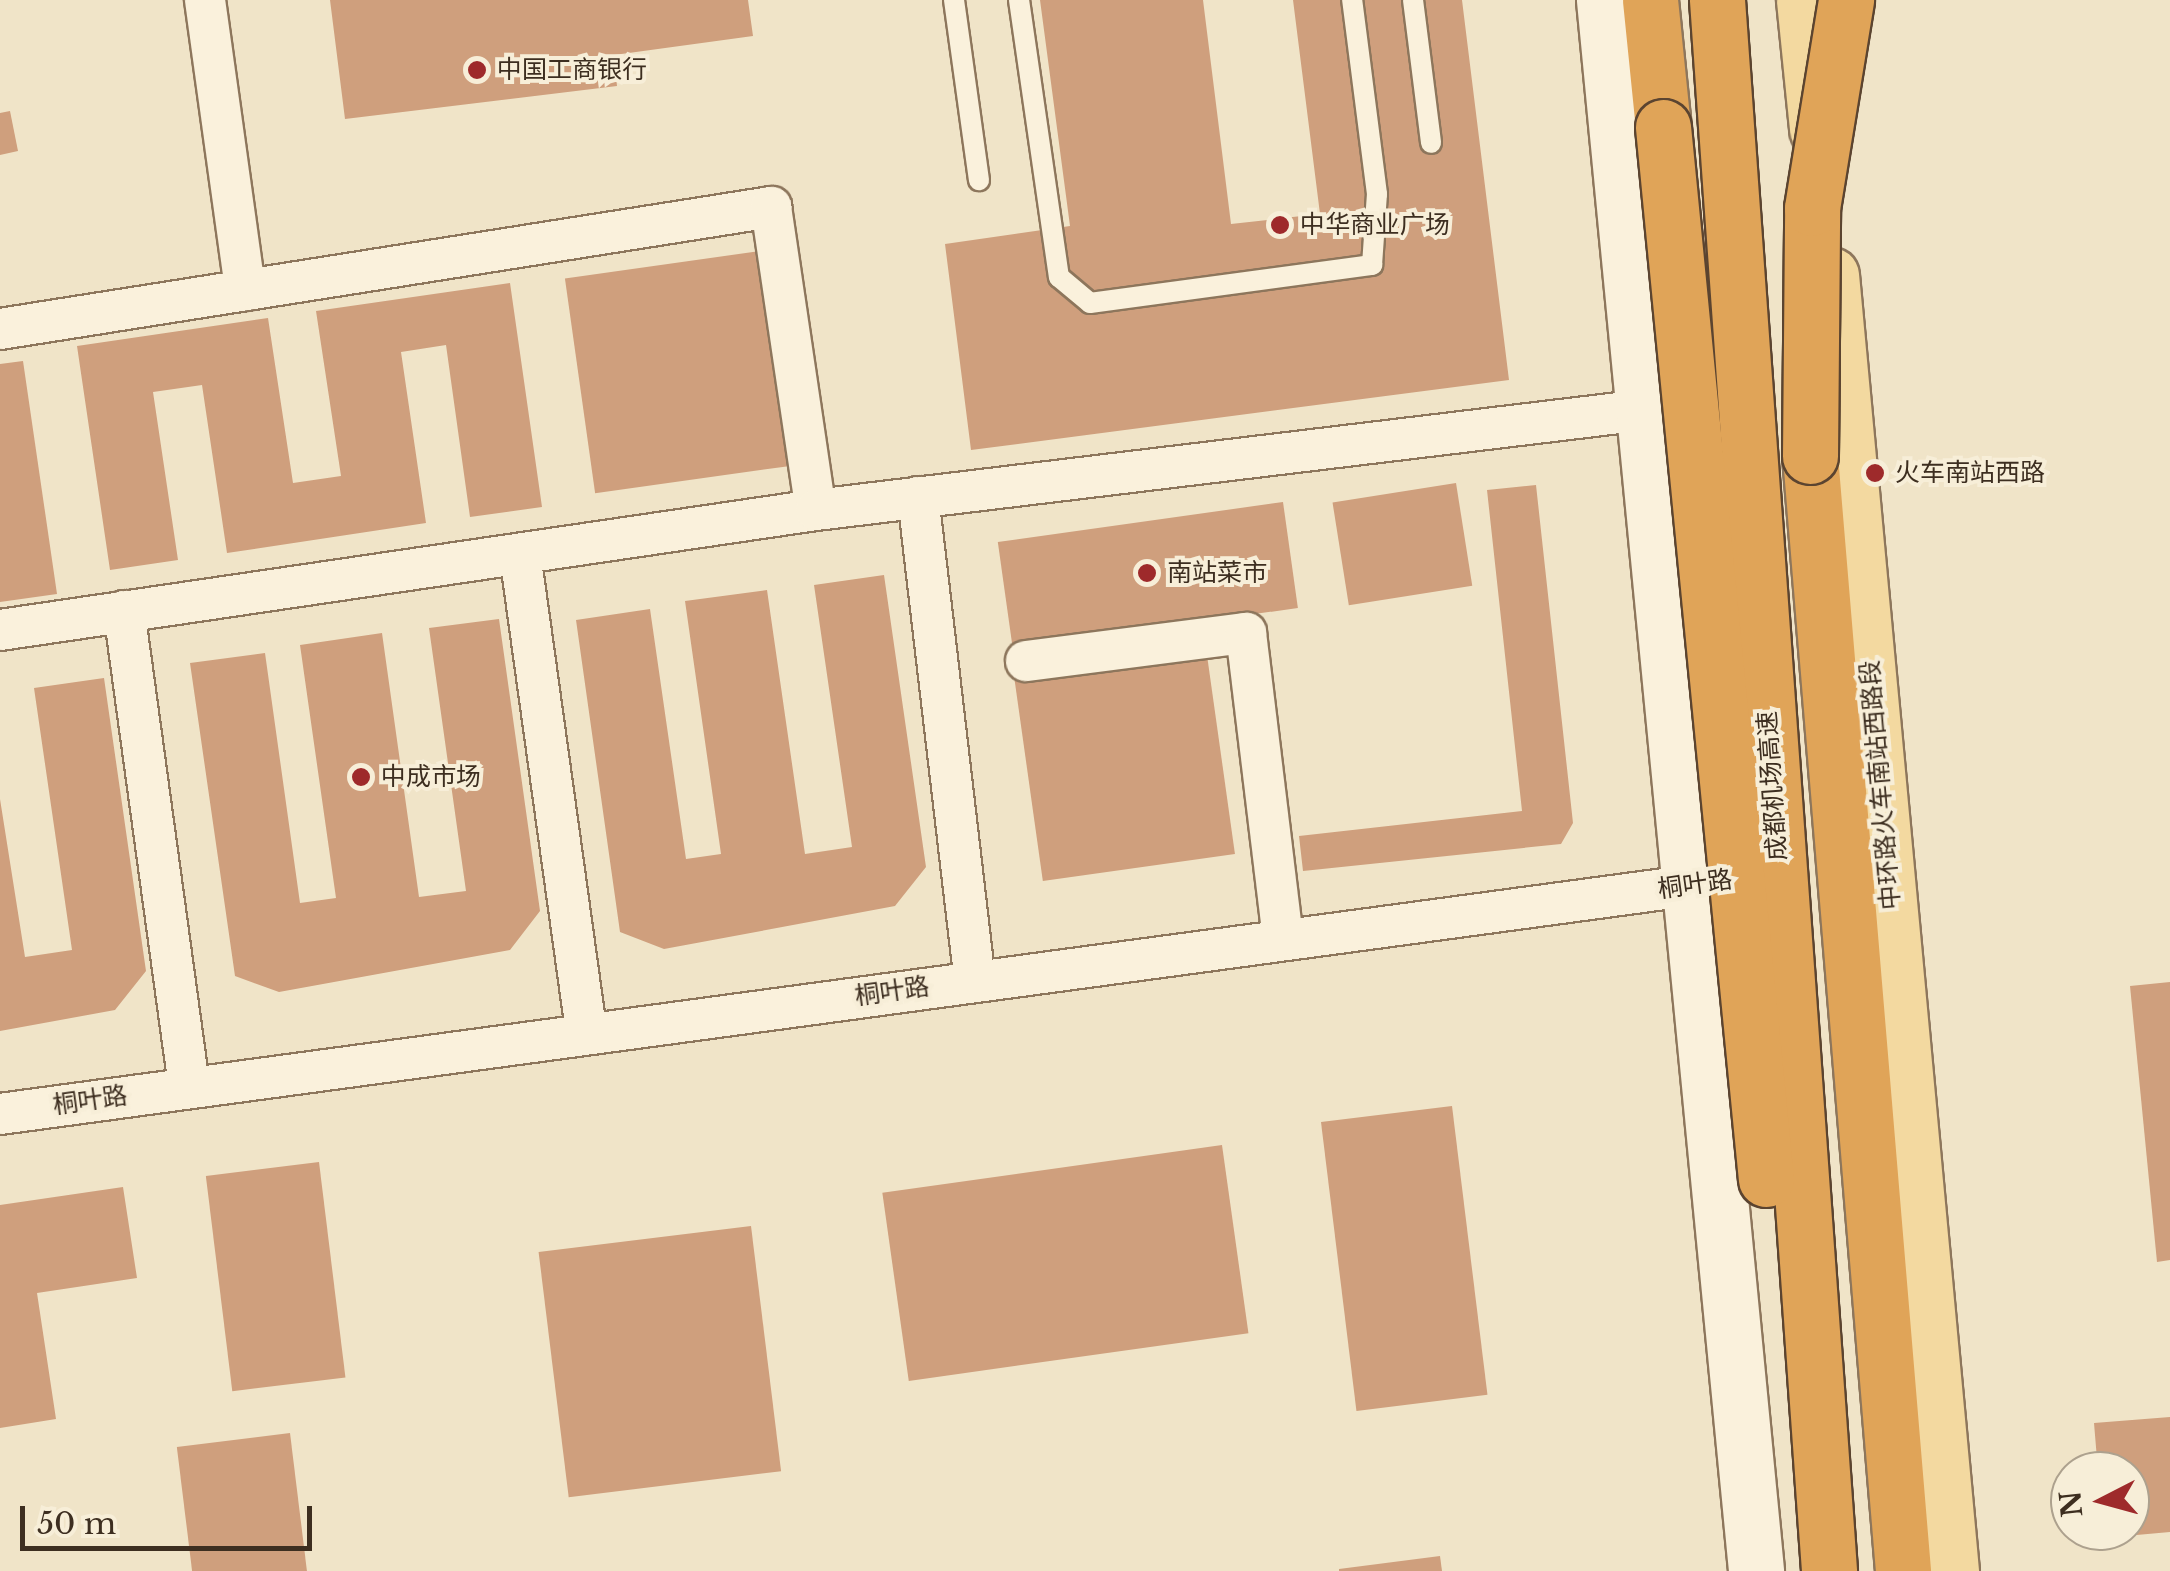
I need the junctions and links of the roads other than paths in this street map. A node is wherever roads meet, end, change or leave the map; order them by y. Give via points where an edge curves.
1 (205, 0) edge
2 (954, 0) edge
3 (1019, 0) edge
4 (1352, 0) edge
5 (1413, 0) edge
6 (1604, 0) edge
7 (1650, 0) edge
8 (1707, 0) edge
9 (1717, 0) edge
10 (1804, 0) edge
11 (1846, 0) edge
12 (1431, 143) dead end
13 (979, 180) dead end
14 (244, 290) junction
15 (0, 328) edge
16 (1747, 400) junction
17 (1640, 410) junction
18 (918, 497) junction
19 (816, 510) junction
20 (520, 554) junction
21 (124, 611) junction
22 (0, 630) edge
23 (1026, 661) dead end
24 (1785, 872) junction
25 (1686, 886) junction
26 (1283, 940) junction
27 (975, 981) junction
28 (586, 1034) junction
29 (189, 1088) junction
30 (0, 1114) edge
31 (1756, 1571) edge
32 (1817, 1571) edge
33 (1829, 1571) edge
34 (1847, 1571) edge
35 (1903, 1571) edge
36 (1951, 1571) edge

1 - 14 street
2 - 13 lane
3 - 4 lane via 1059,277 1090,303 1372,265 1376,194
5 - 12 lane
6 - 17 street
7 - 32 highway, bridge via 1758,1114
8 - 16 main road
9 - 33 highway, 成都机场高速, bridge
10 - 36 main road, 中环路火车南站西路段
11 - 35 highway, bridge via 1812,208 1810,456
14 - 15 street
14 - 19 street via 771,207
16 - 17 street
16 - 24 main road
17 - 18 street
17 - 25 street
18 - 19 street
18 - 27 street
19 - 20 street
20 - 21 street
20 - 28 street
21 - 22 street
21 - 29 street
23 - 26 street via 1246,633
24 - 25 street, 桐叶路
24 - 34 main road
25 - 26 street, 桐叶路
25 - 31 street
26 - 27 street, 桐叶路
27 - 28 street, 桐叶路
28 - 29 street, 桐叶路
29 - 30 street, 桐叶路

